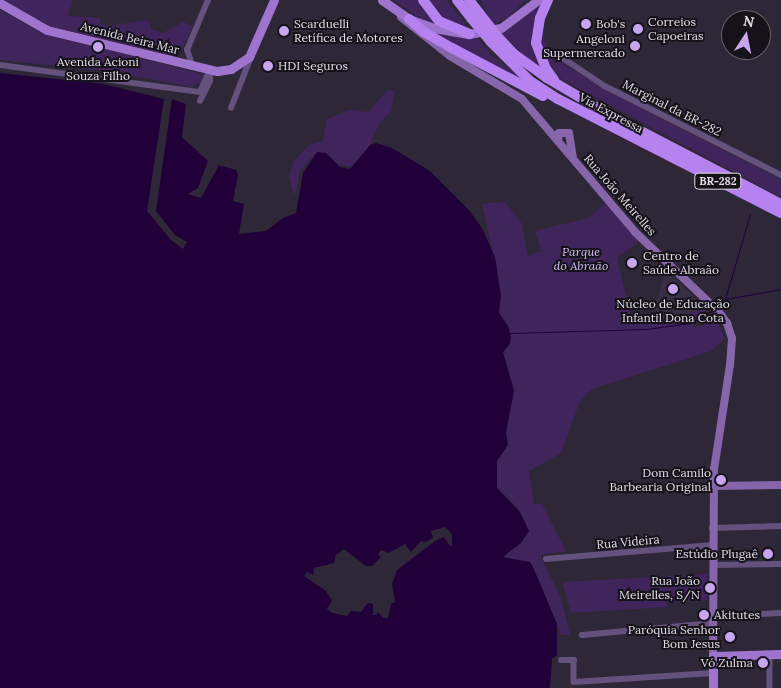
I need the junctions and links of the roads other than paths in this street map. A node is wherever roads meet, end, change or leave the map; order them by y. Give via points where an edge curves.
1 (208, 0) edge
2 (274, 0) edge
3 (382, 0) edge
4 (423, 0) edge
5 (457, 0) edge
6 (469, 0) edge
7 (477, 0) edge
8 (538, 0) edge
9 (548, 0) edge
10 (0, 3) edge
11 (394, 10) junction
12 (475, 16) junction
13 (409, 19) junction
14 (469, 34) junction
15 (494, 38) junction
16 (557, 54) dead end
17 (0, 65) edge
18 (245, 65) junction
19 (193, 66) junction
20 (210, 70) junction
21 (560, 86) junction
22 (200, 101) dead end
23 (231, 108) dead end
24 (592, 116) junction
25 (558, 141) junction
26 (574, 160) junction
27 (781, 175) edge
28 (781, 204) edge
29 (781, 213) edge
30 (781, 485) edge
31 (713, 486) junction
32 (781, 526) edge
33 (712, 528) junction
34 (712, 545) junction
35 (546, 558) dead end
36 (781, 564) edge
37 (713, 565) junction
38 (781, 613) edge
39 (713, 620) junction
40 (582, 635) dead end
41 (770, 654) junction
42 (781, 654) edge
43 (713, 656) junction
44 (561, 660) dead end
45 (713, 673) junction
46 (713, 688) edge
47 (770, 688) edge

1 - 19 street via 187,50
2 - 18 main road
3 - 11 main road
4 - 14 highway via 439,21
5 - 12 highway, Via Expressa / BR-282
6 - 12 highway, Via Expressa / BR-282
7 - 12 highway
8 - 14 main road via 501,28
9 - 21 highway via 540,18 536,43 545,67
10 - 19 main road, Avenida Beira Mar via 47,30
11 - 13 main road
11 - 25 main road, Rua João Meirelles via 428,41 522,99
12 - 15 highway, Via Expressa / BR-282, bridge
13 - 14 main road via 443,31
13 - 24 highway via 452,48 556,102
15 - 21 highway, Via Expressa / BR-282
15 - 24 highway, Via Expressa / BR-282 via 530,81
16 - 27 street, Marginal da BR-282 via 605,86
17 - 20 street via 200,92
18 - 20 main road, Avenida Beira Mar
18 - 23 street
19 - 20 main road, Avenida Beira Mar
20 - 22 street via 210,81
21 - 28 highway, Via Expressa / BR-282
24 - 29 highway, Via Expressa / BR-282
25 - 26 main road, Rua João Meirelles
25 - 26 main road via 561,132 571,135
26 - 31 main road, Rua João Meirelles via 652,250 719,312 732,338
30 - 31 main road
31 - 33 main road, Rua João Meirelles
32 - 33 street
33 - 34 main road, Rua João Meirelles
34 - 35 street, Rua Videira
34 - 37 main road, Rua João Meirelles
36 - 37 street
37 - 39 main road, Rua João Meirelles
38 - 39 street
39 - 40 street
39 - 43 main road, Rua João Meirelles
41 - 42 main road
41 - 43 main road
41 - 47 street
43 - 45 main road, Rua João Meirelles
44 - 45 street via 574,660 574,682
45 - 46 main road, Rua João Meirelles

